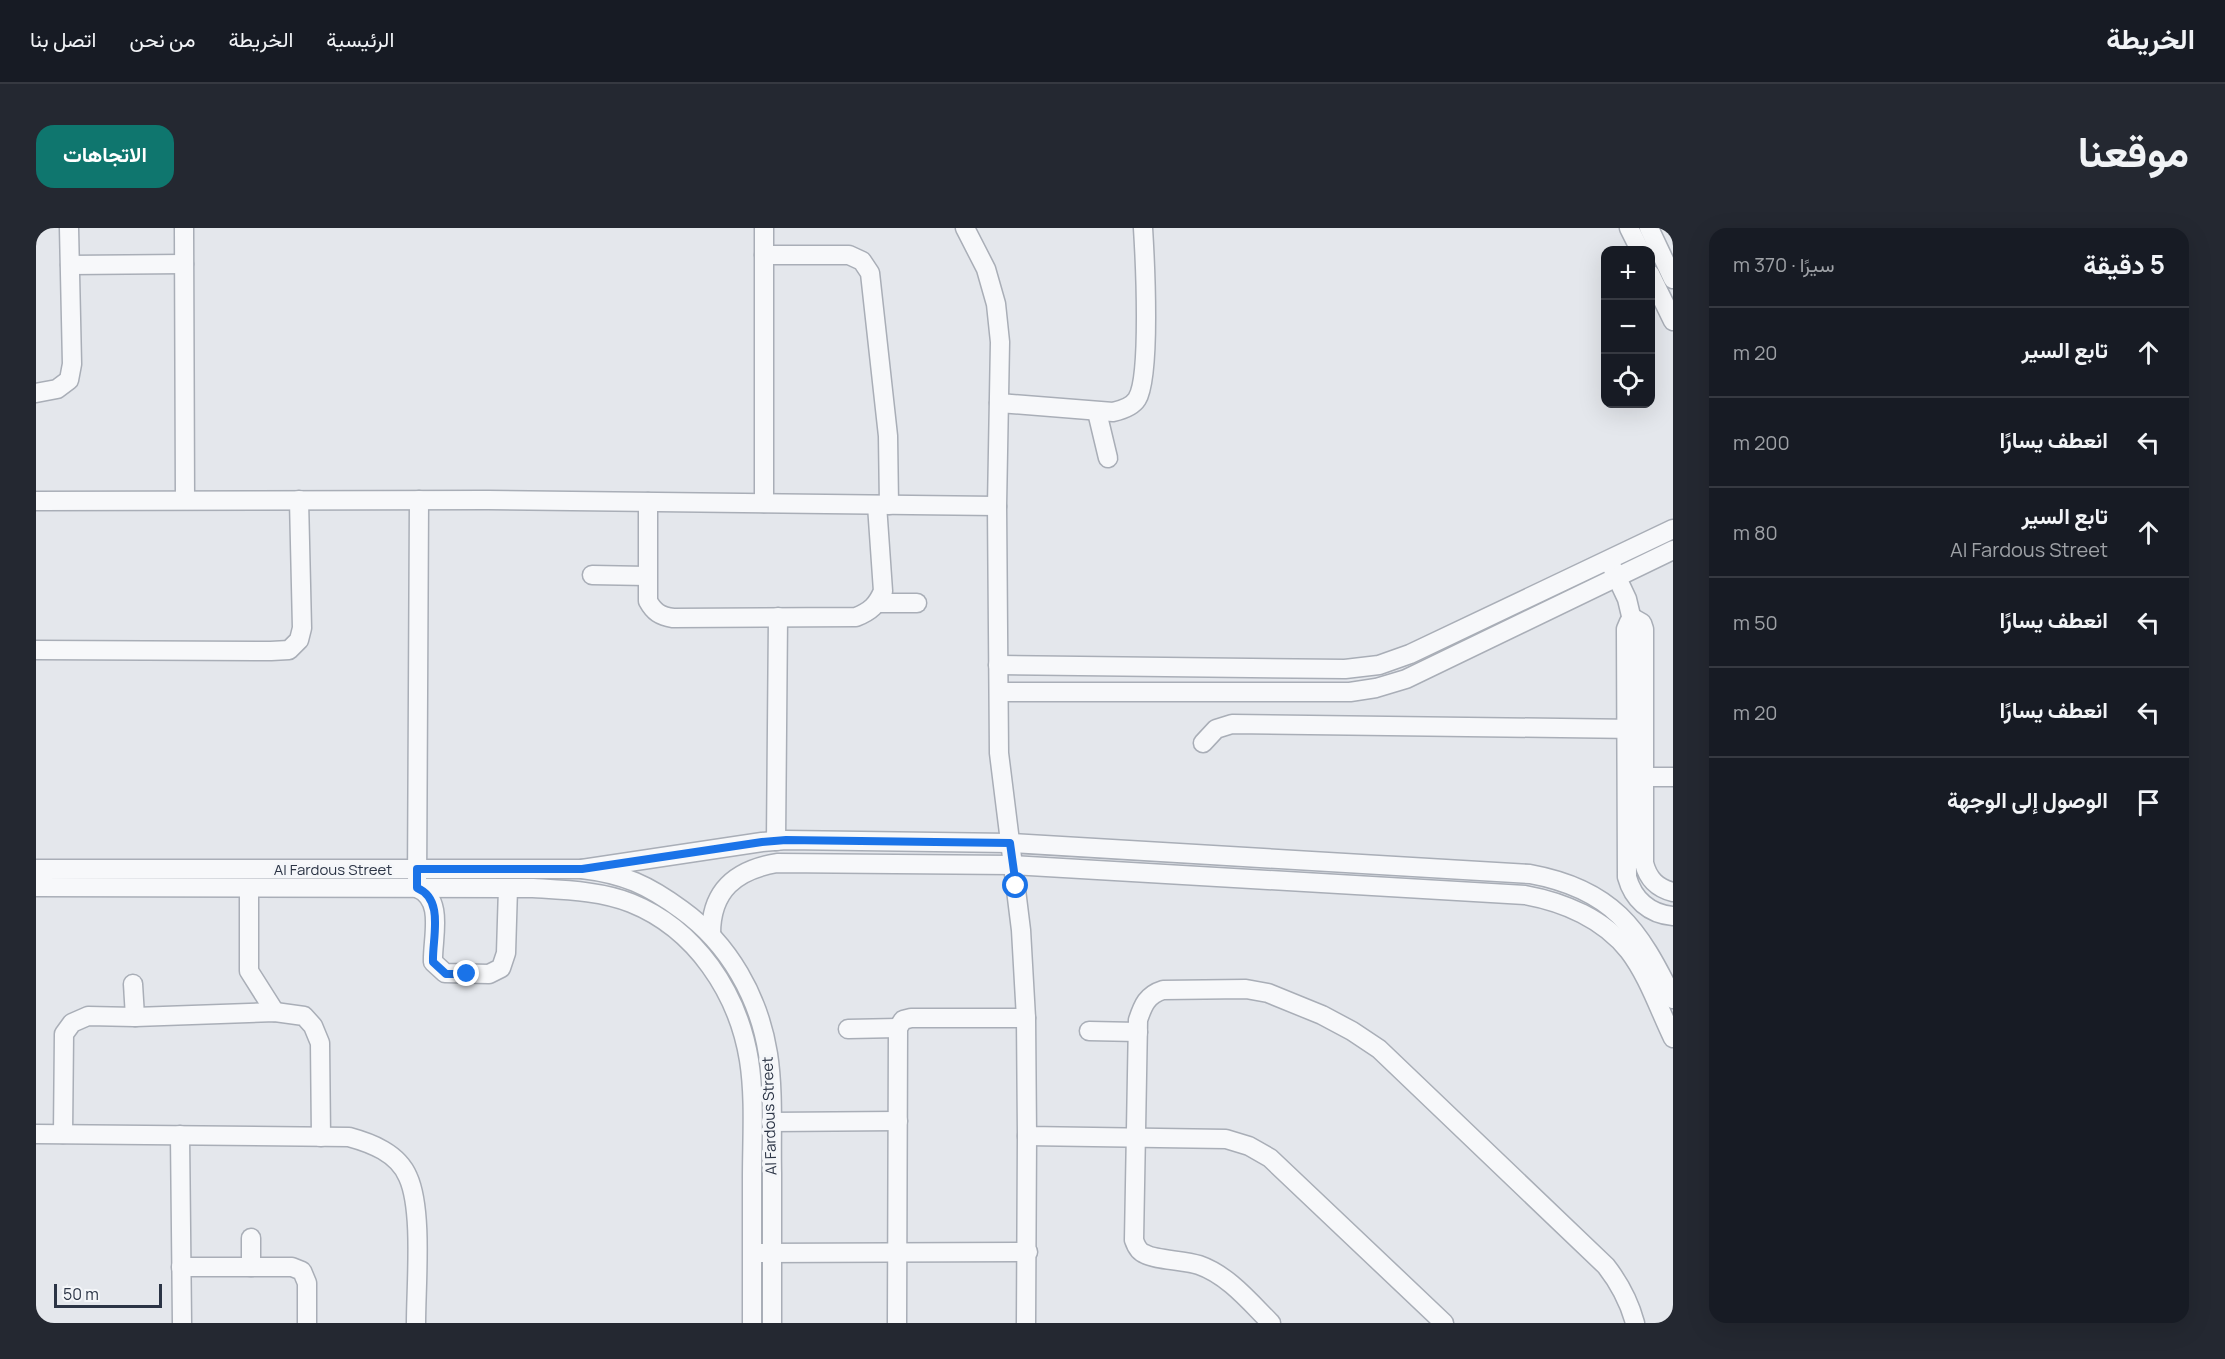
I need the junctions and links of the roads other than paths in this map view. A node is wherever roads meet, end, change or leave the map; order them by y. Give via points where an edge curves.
1 (69, 228) edge
2 (184, 228) edge
3 (765, 228) edge
4 (965, 228) edge
5 (1143, 228) edge
6 (1629, 228) edge
7 (1649, 228) edge
8 (1638, 246) edge
9 (765, 255) junction
10 (184, 264) junction
11 (70, 265) junction
12 (1673, 279) edge
13 (1655, 284) edge
14 (1673, 321) edge
15 (36, 393) edge
16 (999, 403) junction
17 (1097, 412) junction
18 (1108, 458) dead end
19 (185, 500) junction
20 (299, 500) junction
21 (419, 500) junction
22 (36, 501) edge
23 (648, 502) junction
24 (765, 503) junction
25 (883, 505) junction
26 (996, 506) junction
27 (1673, 529) edge
28 (1673, 550) edge
29 (1613, 568) junction
30 (592, 575) dead end
31 (647, 576) junction
32 (878, 603) junction
33 (917, 603) dead end
34 (778, 617) junction
35 (36, 650) edge
36 (998, 665) junction
37 (999, 692) junction
38 (1635, 729) junction
39 (1203, 743) dead end
40 (1644, 777) junction
41 (1673, 777) edge
42 (776, 841) junction
43 (1010, 843) junction
44 (1013, 865) junction
45 (36, 869) edge
46 (417, 869) junction
47 (582, 869) junction
48 (36, 887) edge
49 (249, 888) junction
50 (417, 888) junction
51 (508, 888) junction
52 (1673, 892) edge
53 (1673, 915) edge
54 (711, 934) junction
55 (133, 984) dead end
56 (1673, 999) edge
57 (275, 1012) junction
58 (135, 1017) junction
59 (1026, 1018) junction
60 (898, 1028) junction
61 (848, 1029) dead end
62 (1089, 1031) dead end
63 (1138, 1032) junction
64 (1673, 1038) edge
65 (898, 1121) junction
66 (771, 1122) junction
67 (36, 1134) edge
68 (63, 1134) junction
69 (180, 1135) junction
70 (1027, 1136) junction
71 (321, 1137) junction
72 (1137, 1137) junction
73 (251, 1238) dead end
74 (898, 1252) junction
75 (1028, 1252) junction
76 (752, 1253) junction
77 (772, 1254) junction
78 (181, 1267) junction
79 (251, 1267) junction
80 (182, 1323) edge
81 (307, 1323) edge
82 (416, 1323) edge
83 (752, 1323) edge
84 (772, 1323) edge
85 (897, 1323) edge
86 (1026, 1323) edge
87 (1271, 1323) edge
88 (1444, 1323) edge
89 (1635, 1323) edge

1 - 11 street
2 - 10 street
3 - 9 street
4 - 16 street via 986,269 996,304
5 - 17 street via 1142,388 1128,407
6 - 8 street
7 - 12 street
9 - 24 street
9 - 25 street via 849,255 861,261 870,273 888,436
10 - 11 street
10 - 19 street
11 - 15 street via 69,380 57,389
13 - 14 street
16 - 17 street
16 - 26 street
17 - 18 street
19 - 20 street
19 - 22 street
20 - 21 street
20 - 35 street via 302,628 299,640 289,650
21 - 23 street
21 - 46 street
23 - 24 street
23 - 31 street
24 - 25 street
25 - 26 street
25 - 32 street via 883,591
26 - 36 street
27 - 29 street
28 - 29 street
29 - 36 street via 1395,660 1362,668
29 - 37 street via 1406,679 1376,688 1350,692
29 - 38 street via 1632,620 1639,620 1644,629
30 - 31 street
31 - 34 street via 648,602 662,616
32 - 33 street
32 - 34 street via 856,617
34 - 42 street
36 - 37 street
37 - 43 street via 999,753
38 - 39 street via 1232,724 1216,729
38 - 40 street
38 - 53 street via 1627,876 1641,902 1657,913
40 - 41 street
40 - 52 street via 1644,863 1654,883
42 - 43 street
42 - 47 street
43 - 44 street
43 - 56 street via 1552,878 1594,896 1629,924 1655,961
44 - 54 street via 761,866 739,875 722,892 713,912
44 - 59 street
44 - 64 street via 1542,898 1589,917 1628,950
45 - 46 street, Al Fardous Street
46 - 47 street, Al Fardous Street
46 - 50 street
47 - 54 street, Al Fardous Street via 612,873 638,883 664,897
48 - 49 street, Al Fardous Street
49 - 50 street, Al Fardous Street
49 - 57 street via 249,971
50 - 51 street, Al Fardous Street
50 - 51 street via 428,894 435,907 433,962 446,974 489,974 501,968 506,953
51 - 76 street, Al Fardous Street via 571,891 632,903 688,940 710,963 731,1001 749,1060
54 - 66 street, Al Fardous Street via 745,982 760,1018 768,1055
55 - 58 street
57 - 58 street
57 - 71 street via 304,1016 320,1043
58 - 68 street via 88,1016 72,1023 64,1034
59 - 60 street via 911,1018 903,1020
59 - 70 street
60 - 61 street
60 - 65 street
62 - 63 street
63 - 72 street
63 - 89 street via 1143,1005 1153,993 1163,990 1268,993 1352,1031 1378,1049 1606,1266 1619,1282
65 - 66 street
65 - 74 street
66 - 77 street, Al Fardous Street
67 - 68 street
68 - 69 street
69 - 71 street
69 - 78 street
70 - 72 street
70 - 75 street
71 - 82 street via 349,1137 371,1143 408,1176 417,1218
72 - 87 street via 1136,1246 1146,1255 1180,1260 1221,1276
72 - 88 street via 1226,1139 1270,1158
73 - 79 street
74 - 75 street
74 - 77 street
74 - 85 street
75 - 86 street
76 - 77 street
76 - 83 street, Al Fardous Street
77 - 84 street, Al Fardous Street
78 - 79 street
78 - 80 street
79 - 81 street via 292,1267 302,1271 307,1283

